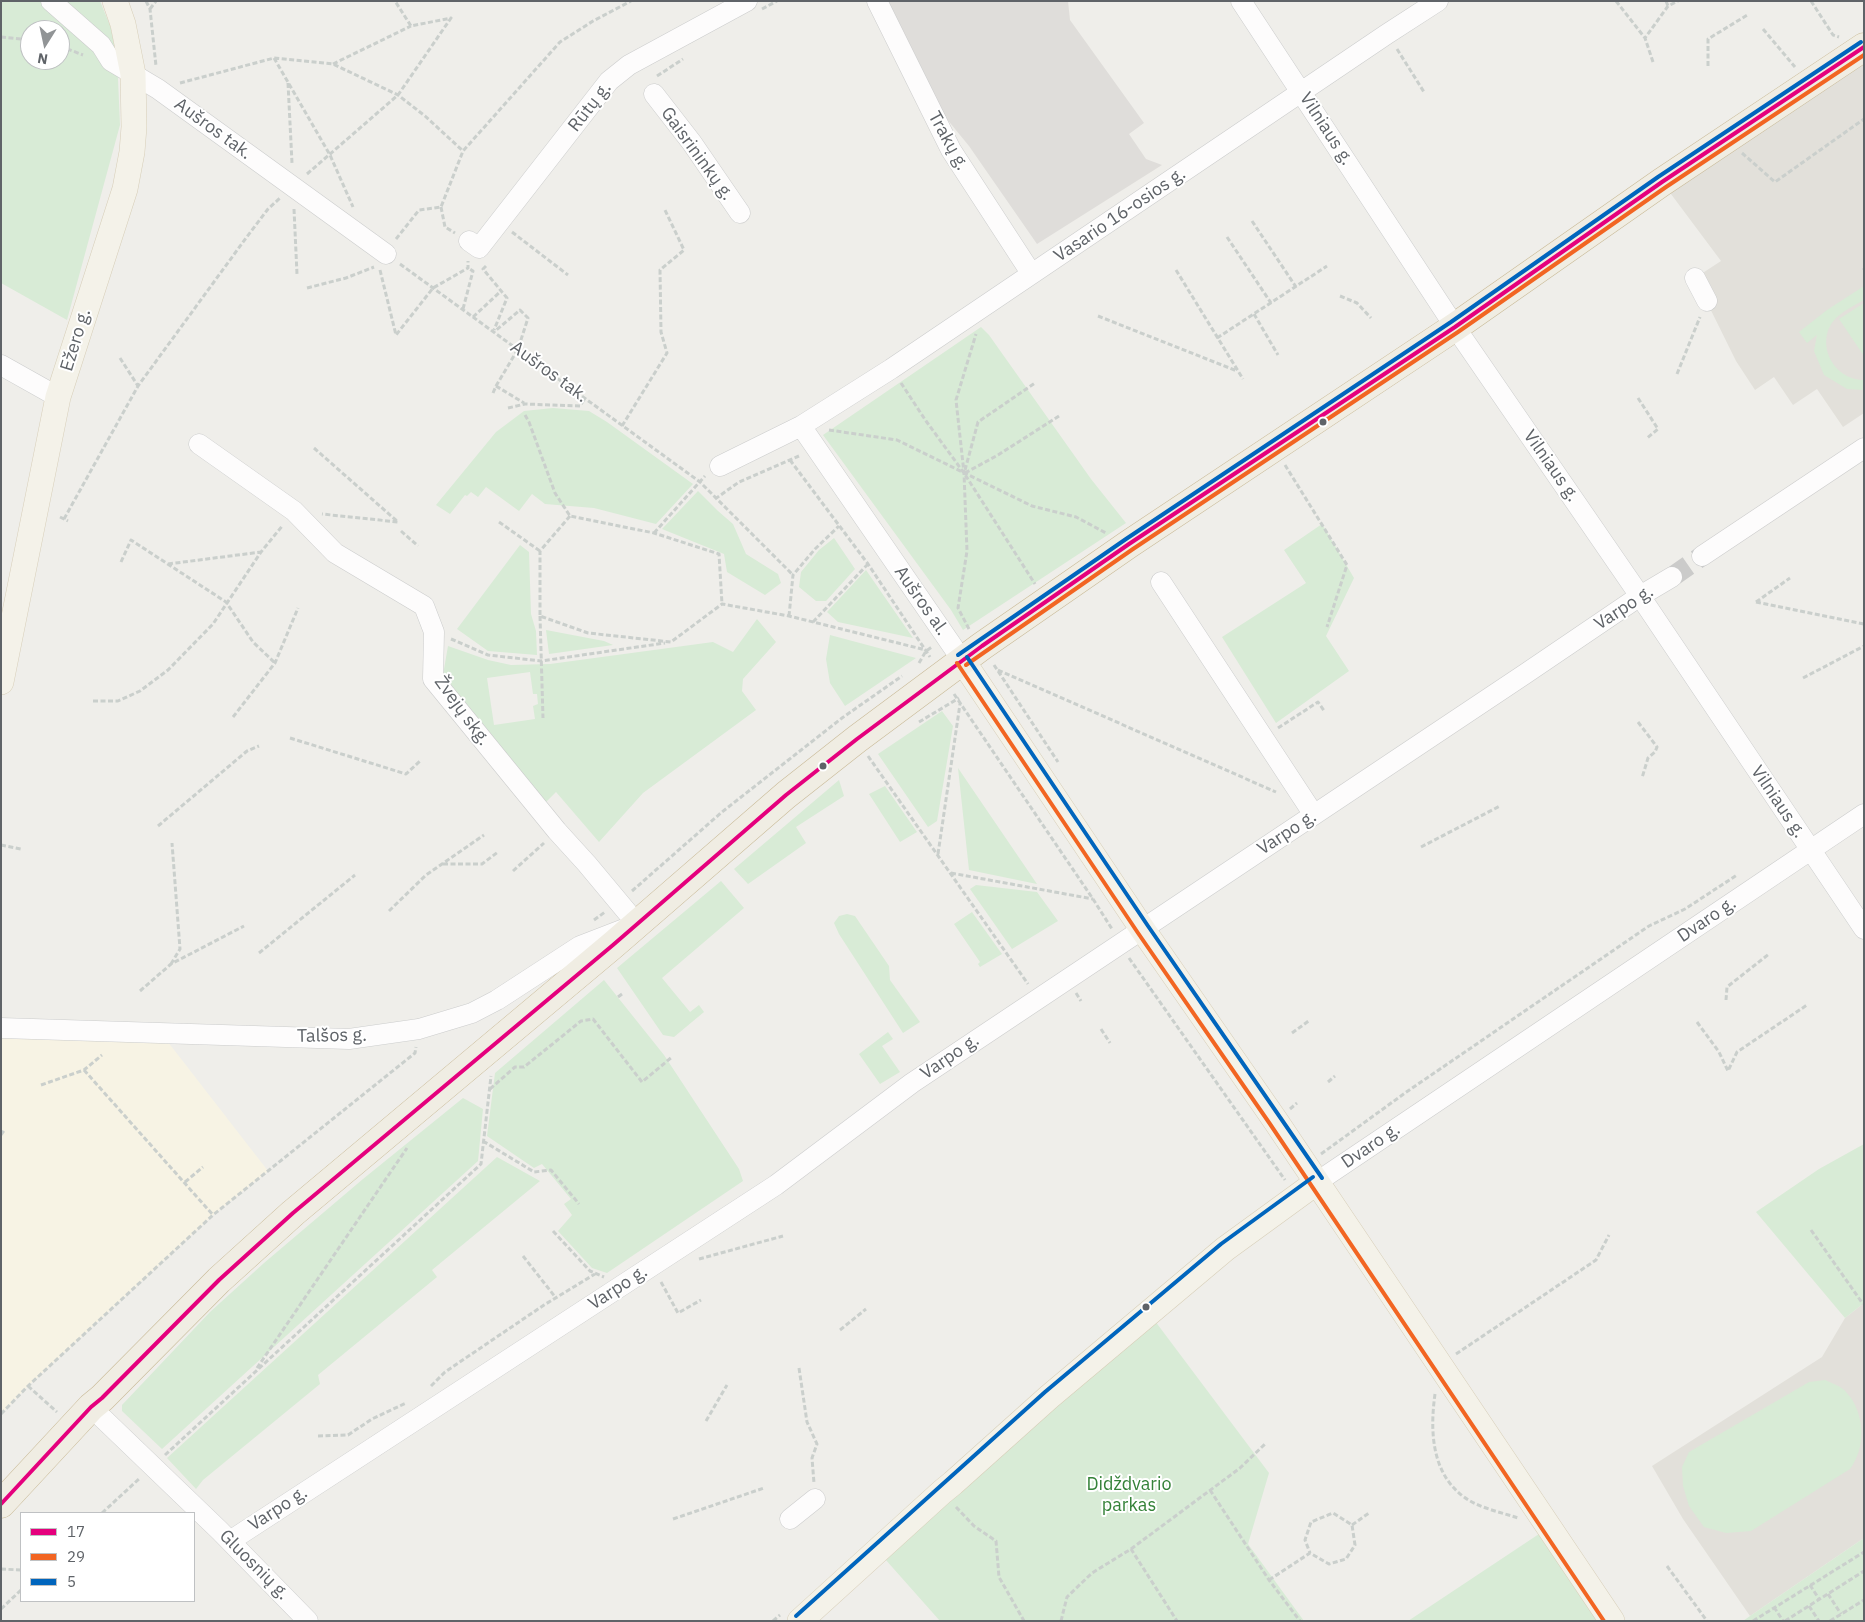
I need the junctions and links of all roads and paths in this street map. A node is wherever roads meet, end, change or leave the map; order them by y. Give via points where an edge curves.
1 (51, 1) edge
2 (115, 1) edge
3 (146, 1) edge
4 (156, 1) edge
5 (395, 1) edge
6 (631, 1) edge
7 (747, 1) edge
8 (877, 1) edge
9 (1241, 1) edge
10 (1438, 1) edge
11 (1616, 1) edge
12 (1666, 1) edge
13 (1678, 1) edge
14 (1811, 1) edge
15 (1668, 6) junction
16 (150, 9) junction
17 (1749, 14) dead end
18 (411, 26) junction
19 (1763, 29) dead end
20 (1387, 34) junction
21 (1, 37) edge
22 (1645, 38) junction
23 (20, 39) edge
24 (1854, 42) edge
25 (274, 58) junction
26 (1653, 62) dead end
27 (333, 64) junction
28 (1708, 66) dead end
29 (133, 74) junction
30 (288, 83) junction
31 (1808, 83) junction
32 (158, 89) junction
33 (1302, 92) junction
34 (1424, 92) dead end
35 (654, 94) dead end
36 (398, 95) junction
37 (1864, 119) edge
38 (1726, 140) junction
39 (463, 151) junction
40 (330, 155) junction
41 (293, 186) junction
42 (441, 207) junction
43 (664, 208) dead end
44 (740, 213) dead end
45 (1252, 221) dead end
46 (1227, 237) dead end
47 (508, 240) dead end
48 (469, 241) junction
49 (369, 242) junction
50 (392, 258) junction
51 (489, 262) dead end
52 (1327, 266) dead end
53 (468, 268) junction
54 (1176, 270) dead end
55 (297, 274) dead end
56 (1032, 274) junction
57 (568, 275) dead end
58 (1695, 278) dead end
59 (1296, 287) junction
60 (307, 288) dead end
61 (433, 288) junction
62 (501, 291) junction
63 (1340, 296) dead end
64 (1707, 300) joint
65 (1271, 303) junction
66 (981, 307) junction
67 (463, 309) junction
68 (1254, 314) junction
69 (1098, 316) dead end
70 (473, 317) junction
71 (1371, 318) dead end
72 (1455, 327) junction
73 (494, 332) junction
74 (1217, 338) junction
75 (518, 349) junction
76 (1278, 355) dead end
77 (120, 358) dead end
78 (1, 365) edge
79 (891, 369) junction
80 (1237, 371) junction
81 (1677, 374) dead end
82 (1243, 379) dead end
83 (1035, 383) dead end
84 (138, 386) junction
85 (496, 386) junction
86 (493, 393) dead end
87 (58, 397) junction
88 (586, 398) junction
89 (1638, 398) dead end
90 (524, 404) junction
91 (508, 408) dead end
92 (525, 415) dead end
93 (1059, 416) dead end
94 (622, 426) junction
95 (801, 426) junction
96 (1646, 439) dead end
97 (199, 444) dead end
98 (1274, 447) junction
99 (314, 448) dead end
100 (815, 448) junction
101 (1864, 448) edge
102 (720, 466) joint
103 (964, 473) junction
104 (700, 482) junction
105 (715, 499) junction
106 (294, 511) junction
107 (320, 514) dead end
108 (570, 516) junction
109 (60, 517) dead end
110 (499, 522) dead end
111 (839, 526) dead end
112 (401, 531) dead end
113 (654, 533) junction
114 (1129, 544) junction
115 (418, 546) dead end
116 (540, 551) junction
117 (261, 552) junction
118 (1702, 556) tunnel mouth
119 (121, 562) dead end
120 (167, 564) junction
121 (868, 564) dead end
122 (793, 575) junction
123 (1672, 577) tunnel mouth
124 (1790, 578) dead end
125 (1161, 582) dead end
126 (1640, 596) junction
127 (1046, 601) junction
128 (226, 602) junction
129 (722, 604) junction
130 (298, 608) dead end
131 (540, 616) junction
132 (789, 616) junction
133 (813, 622) junction
134 (966, 624) dead end
135 (1864, 624) edge
136 (1327, 626) dead end
137 (434, 632) junction
138 (671, 642) junction
139 (1864, 646) edge
140 (962, 660) junction
141 (541, 662) junction
142 (276, 663) junction
143 (912, 668) dead end
144 (904, 674) dead end
145 (1804, 678) dead end
146 (1, 682) edge
147 (93, 701) dead end
148 (960, 704) dead end
149 (1325, 712) dead end
150 (233, 717) dead end
151 (543, 718) dead end
152 (1638, 722) dead end
153 (290, 738) dead end
154 (1263, 738) junction
155 (856, 739) junction
156 (259, 746) dead end
157 (420, 760) dead end
158 (1062, 768) dead end
159 (1642, 778) dead end
160 (1500, 806) dead end
161 (1312, 811) junction
162 (1864, 814) edge
163 (158, 826) dead end
164 (557, 831) junction
165 (484, 835) dead end
166 (172, 843) dead end
167 (1, 845) edge
168 (1421, 847) dead end
169 (21, 849) dead end
170 (1811, 850) junction
171 (498, 852) dead end
172 (938, 854) junction
173 (442, 864) junction
174 (513, 871) dead end
175 (1742, 872) dead end
176 (950, 873) junction
177 (355, 875) dead end
178 (1093, 899) dead end
179 (619, 902) junction
180 (389, 911) dead end
181 (587, 924) dead end
182 (637, 924) junction
183 (244, 926) dead end
184 (1864, 929) edge
185 (1143, 930) junction
186 (259, 953) dead end
187 (1769, 954) dead end
188 (171, 964) junction
189 (1023, 977) dead end
190 (140, 991) dead end
191 (622, 994) dead end
192 (618, 997) dead end
193 (1726, 1000) dead end
194 (1807, 1005) dead end
195 (1310, 1020) dead end
196 (1696, 1022) dead end
197 (1, 1028) edge
198 (419, 1029) junction
199 (1100, 1029) dead end
200 (1292, 1033) dead end
201 (1110, 1043) dead end
202 (102, 1054) dead end
203 (672, 1058) dead end
204 (84, 1070) junction
205 (492, 1070) dead end
206 (1336, 1076) dead end
207 (1328, 1082) dead end
208 (42, 1084) dead end
209 (489, 1090) junction
210 (5, 1129) dead end
211 (1, 1135) edge
212 (483, 1141) junction
213 (408, 1146) dead end
214 (203, 1167) dead end
215 (1311, 1174) junction
216 (1285, 1180) dead end
217 (184, 1182) junction
218 (579, 1204) dead end
219 (213, 1215) junction
220 (553, 1230) dead end
221 (1811, 1230) dead end
222 (1609, 1235) dead end
223 (783, 1236) dead end
224 (523, 1256) dead end
225 (694, 1260) dead end
226 (652, 1266) junction
227 (595, 1274) junction
228 (623, 1285) junction
229 (556, 1298) junction
230 (701, 1300) dead end
231 (1863, 1304) edge
232 (866, 1309) dead end
233 (840, 1330) dead end
234 (799, 1368) dead end
235 (254, 1373) junction
236 (1438, 1376) junction
237 (727, 1385) dead end
238 (28, 1386) junction
239 (429, 1388) dead end
240 (407, 1402) dead end
241 (1, 1414) edge
242 (82, 1417) junction
243 (706, 1421) dead end
244 (318, 1436) dead end
245 (1265, 1444) dead end
246 (152, 1467) junction
247 (764, 1488) dead end
248 (1210, 1490) junction
249 (815, 1499) joint
250 (1, 1504) edge
251 (103, 1512) edge
252 (1369, 1513) dead end
253 (673, 1519) dead end
254 (790, 1519) dead end
255 (1522, 1520) dead end
256 (1352, 1525) junction
257 (974, 1526) dead end
258 (225, 1536) junction
259 (1131, 1550) junction
260 (1864, 1552) edge
261 (1310, 1553) junction
262 (1667, 1566) dead end
263 (1, 1569) edge
264 (20, 1570) edge
265 (1864, 1571) edge
266 (1269, 1580) junction
267 (1810, 1585) junction
268 (20, 1591) edge
269 (1828, 1594) junction
270 (1819, 1599) junction
271 (1864, 1600) edge
272 (1809, 1606) junction
273 (1774, 1607) junction
274 (1, 1609) edge
275 (1841, 1614) junction
276 (308, 1621) edge
277 (800, 1621) edge
278 (1024, 1621) edge
279 (1061, 1621) edge
280 (1177, 1621) edge
281 (1300, 1621) edge
282 (1612, 1621) edge
283 (1707, 1621) edge
284 (1753, 1621) edge
285 (1784, 1621) edge
286 (1818, 1621) edge
287 (1830, 1621) edge

1 - 29 street, Aušros tak. via 101,45 111,61
2 - 29 main road, Ežero g.
3 - 16 path
4 - 16 path
5 - 18 path
6 - 39 path via 560,42
7 - 48 street, Rūtų g. via 609,80 479,248
8 - 56 street, Trakų g. via 951,150
9 - 33 street, Vilniaus g.
10 - 20 street, Vasario 16-osios g.
11 - 22 path
12 - 15 path
13 - 15 path
14 - 24 path via 1833,35
15 - 22 path
16 - 32 path
17 - 28 path via 1708,39
18 - 27 path
18 - 36 path via 451,18
19 - 31 path
20 - 33 street, Vasario 16-osios g.
20 - 34 path
21 - 23 path
22 - 26 path
24 - 31 highway
25 - 27 path
25 - 30 path
25 - 32 path
27 - 36 path
29 - 32 street, Aušros tak.
29 - 87 main road, Ežero g. via 134,127 125,190
30 - 40 path
30 - 41 path
31 - 38 highway
32 - 41 street, Aušros tak.
33 - 56 street, Vasario 16-osios g.
33 - 72 street, Vilniaus g.
35 - 44 street, Gaisrininkų g.
36 - 39 path
36 - 40 path
37 - 38 path via 1775,182
38 - 72 highway
39 - 42 path
40 - 41 path
40 - 49 path
41 - 49 street, Aušros tak.
41 - 55 path
41 - 84 path via 268,209
42 - 48 path via 445,226
42 - 50 path via 419,210
43 - 94 path via 684,250 660,270 661,332 667,353
45 - 59 path
46 - 65 path
47 - 57 path via 514,233
48 - 53 path
49 - 50 street, Aušros tak.
50 - 61 path, Aušros tak.
51 - 62 path via 483,269
52 - 59 path
53 - 61 path
53 - 67 path via 473,271
54 - 74 path
56 - 66 street, Vasario 16-osios g.
58 - 64 street
59 - 65 path
60 - 61 path via 379,265 396,335
61 - 67 path, Aušros tak.
62 - 70 path
62 - 73 path via 507,298
63 - 71 path via 1357,303
64 - 81 path
65 - 68 path
66 - 79 street, Vasario 16-osios g.
66 - 103 path via 974,344 956,400
67 - 70 path, Aušros tak.
68 - 74 path
68 - 76 path
69 - 80 path
70 - 73 path, Aušros tak.
72 - 98 highway
72 - 126 street, Vilniaus g.
73 - 75 path, Aušros tak.
73 - 75 path via 520,310 528,318
74 - 80 path
75 - 85 path
75 - 88 path, Aušros tak.
77 - 84 path
78 - 87 street
79 - 95 street, Vasario 16-osios g.
79 - 103 path
80 - 82 path
83 - 103 path via 978,422
84 - 109 path via 66,520
85 - 86 path
85 - 90 path
87 - 146 main road, Ežero g.
88 - 90 path via 580,406
88 - 94 path, Aušros tak.
89 - 96 path via 1658,429
90 - 91 path
92 - 108 path via 555,493
93 - 103 path
94 - 104 path, Aušros tak.
95 - 100 street, Aušros al.
95 - 102 street
95 - 103 path via 896,440
97 - 106 street, Žvejų skg.
98 - 114 highway
98 - 136 path via 1347,565
99 - 107 path via 398,522
100 - 105 path via 739,482
100 - 140 street, Aušros al.
101 - 118 street
102 - 104 path
103 - 114 path via 1032,506 1076,517
103 - 127 path
103 - 134 path via 967,551 958,608
104 - 105 path, Aušros tak.
104 - 113 path
105 - 122 path, Aušros tak.
106 - 117 path
106 - 137 street, Žvejų skg. via 335,553 424,606
108 - 113 path
108 - 116 path
110 - 116 path
111 - 122 path
112 - 115 path
113 - 129 path via 719,554
114 - 127 highway
116 - 131 path
117 - 120 path
117 - 128 path
119 - 120 path via 131,540
120 - 128 path
121 - 133 path
122 - 132 path
123 - 126 street, Varpo g.
124 - 135 path via 1756,602
125 - 154 street
126 - 161 street, Varpo g.
126 - 170 street, Vilniaus g.
127 - 140 highway
128 - 142 path via 253,642
128 - 147 path via 213,624 168,670 140,691 118,701
129 - 132 path
129 - 138 path
130 - 142 path
131 - 138 path via 588,633
131 - 141 path
132 - 133 path
133 - 143 path via 926,651 920,663
137 - 141 path via 488,655
137 - 164 street, Žvejų skg. via 433,679
138 - 141 path
139 - 145 path
140 - 155 highway
140 - 185 main road, Aušros al.
141 - 151 path
142 - 150 path
144 - 179 path via 722,812
148 - 172 path
149 - 154 path via 1318,702
152 - 159 path via 1657,747 1648,758
153 - 157 path via 406,774
154 - 161 street
155 - 172 path
155 - 182 highway
156 - 163 path via 248,751
158 - 161 path via 998,670
160 - 168 path
161 - 185 street, Varpo g.
162 - 170 street, Dvaro g.
164 - 174 path
164 - 179 street, Žvejų skg.
165 - 173 path
166 - 188 path via 180,949
167 - 169 path
170 - 184 street, Vilniaus g.
170 - 215 street, Dvaro g.
171 - 173 path via 482,864
172 - 176 path
173 - 180 path
175 - 215 path via 1684,909 1650,926 1405,1093
176 - 178 path
176 - 189 path
177 - 186 path
179 - 181 path
179 - 182 street, Žvejų skg.
182 - 198 street, Talšos g. via 580,946 472,1013
182 - 242 highway via 293,1214 219,1280
183 - 188 path
185 - 215 main road, Aušros al.
185 - 226 street, Varpo g. via 912,1083 776,1185
187 - 193 path via 1727,987
188 - 190 path
191 - 192 path
194 - 196 path via 1736,1052 1728,1071 1719,1052
195 - 200 path
197 - 198 street, Talšos g. via 349,1039
198 - 219 path via 415,1053
199 - 201 path
202 - 204 path
203 - 209 path via 642,1082 593,1019 581,1021 524,1067 515,1068
204 - 208 path
204 - 217 path
205 - 209 path
206 - 207 path
209 - 212 path
210 - 211 path
212 - 218 path via 534,1172 551,1170
212 - 235 path via 481,1164
213 - 235 path
214 - 217 path
215 - 216 path
215 - 236 main road, Aušros al.
215 - 277 main road, Dvaro g. via 1049,1397
217 - 219 path
219 - 238 path
220 - 227 path
221 - 231 path
222 - 236 path via 1596,1260
223 - 225 path
224 - 229 path
226 - 228 street, Varpo g.
226 - 230 path via 678,1313
227 - 228 path
227 - 229 path
228 - 258 street, Varpo g.
229 - 239 path via 445,1372
232 - 233 path
234 - 249 path via 807,1422 817,1444 812,1458
235 - 246 path
236 - 255 path via 1432,1412 1435,1452 1440,1468 1464,1497
236 - 282 main road, Aušros al.
237 - 243 path
238 - 241 path
238 - 242 path
240 - 244 path via 348,1435
242 - 246 street, Gluosnių g.
242 - 250 highway
245 - 248 path
246 - 251 path
246 - 258 street, Gluosnių g.
247 - 253 path
248 - 259 path
248 - 266 path
249 - 254 street
252 - 256 path
256 - 261 path via 1355,1545 1346,1559 1330,1564
256 - 261 path via 1333,1513 1311,1522 1305,1540
257 - 278 path via 996,1541 999,1577
258 - 276 street, Gluosnių g.
259 - 279 path via 1092,1573 1067,1597
259 - 280 path
260 - 267 path
261 - 266 path
262 - 283 path
263 - 264 path
265 - 269 path
266 - 281 path
267 - 270 path
267 - 273 path
268 - 274 path
269 - 270 path
269 - 275 path
270 - 272 path
271 - 275 path
272 - 285 path
272 - 286 path
273 - 284 path
273 - 285 path
275 - 287 path

